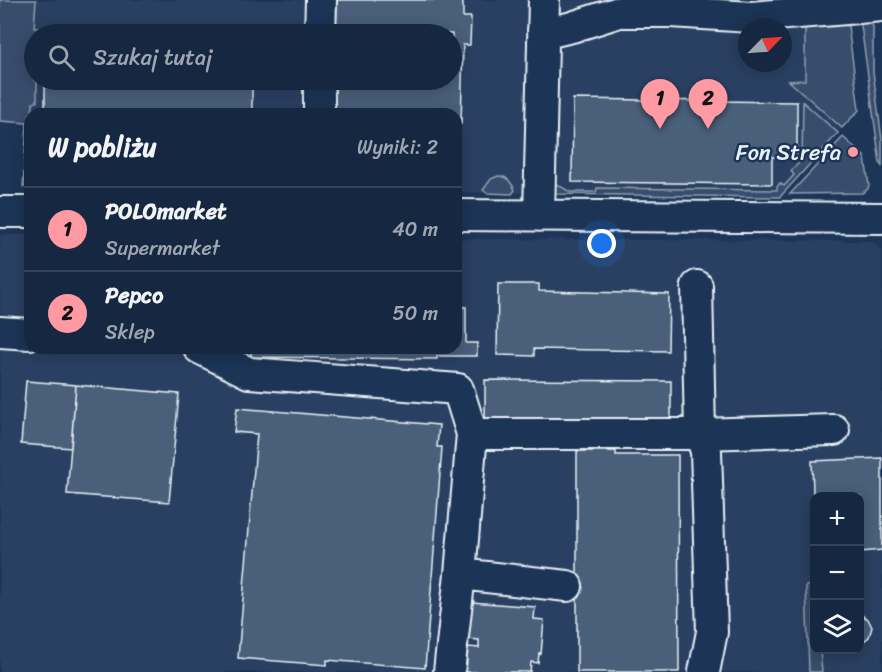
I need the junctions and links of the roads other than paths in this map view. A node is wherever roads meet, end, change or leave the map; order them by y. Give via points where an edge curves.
1 (321, 0) edge
2 (544, 0) edge
3 (882, 6) edge
4 (320, 24) edge
5 (543, 30) junction
6 (319, 90) edge
7 (319, 108) edge
8 (0, 212) edge
9 (24, 212) edge
10 (462, 215) edge
11 (539, 216) junction
12 (882, 218) edge
13 (697, 286) dead end
14 (0, 332) edge
15 (24, 334) edge
16 (211, 354) edge
17 (834, 430) dead end
18 (472, 434) junction
19 (700, 434) junction
20 (460, 574) junction
21 (567, 586) dead end
22 (449, 672) edge
23 (704, 672) edge

1 - 4 street
2 - 5 street
3 - 5 street via 751,17 619,12 573,27
5 - 11 street
6 - 7 street
8 - 9 street
10 - 11 street
11 - 12 street
13 - 19 street
14 - 15 street
16 - 18 street via 249,373 458,389
17 - 19 street
18 - 19 street
18 - 20 street
19 - 23 street via 706,451 712,632
20 - 21 street
20 - 22 street

